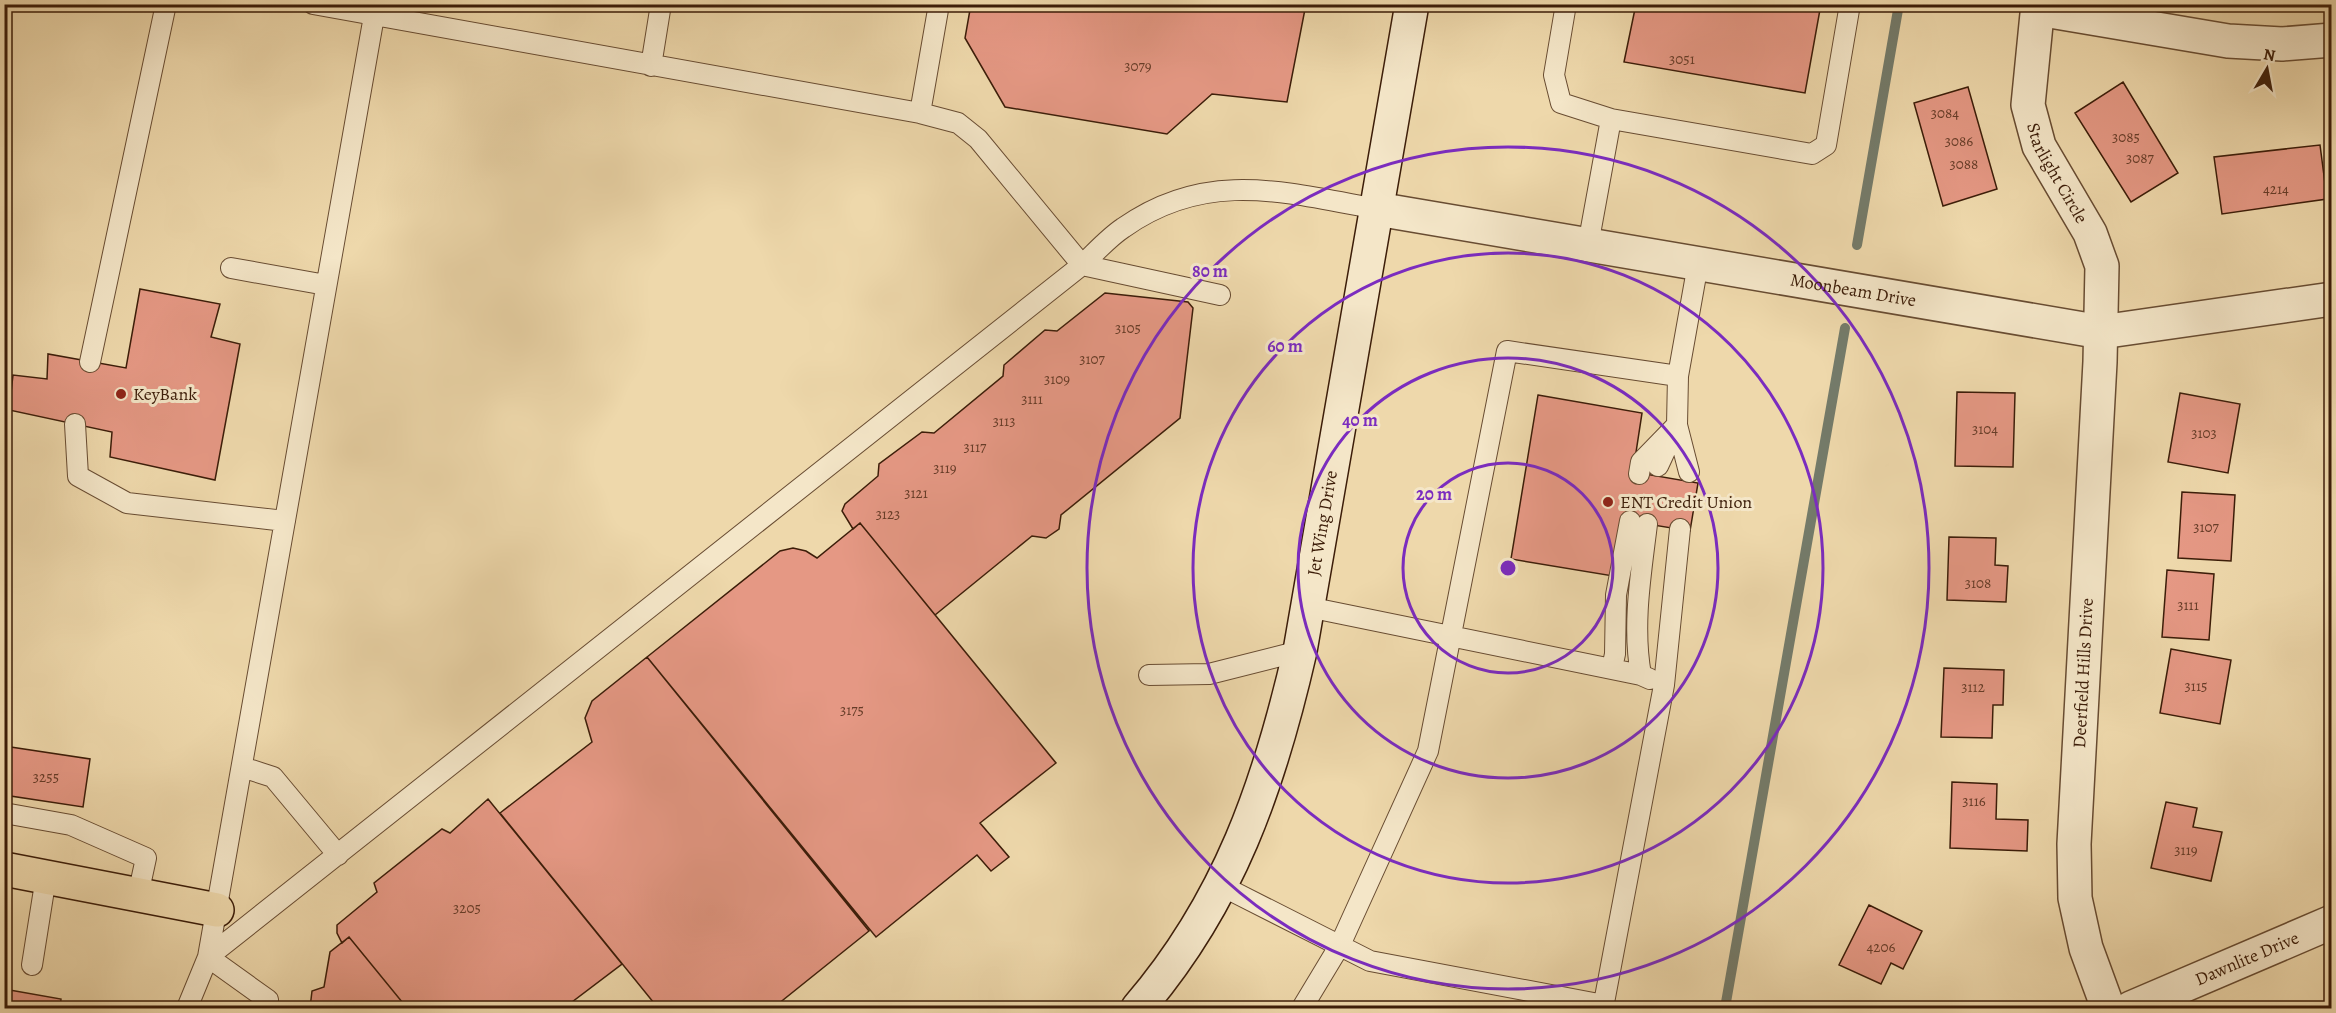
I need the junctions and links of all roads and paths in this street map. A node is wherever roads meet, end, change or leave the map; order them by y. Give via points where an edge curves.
1 (166, 4) edge
2 (313, 4) edge
3 (661, 4) edge
4 (939, 4) edge
5 (1413, 4) edge
6 (1566, 4) edge
7 (1850, 4) edge
8 (2038, 7) edge
9 (374, 16) junction
10 (2331, 40) edge
11 (651, 66) junction
12 (920, 113) junction
13 (1611, 120) junction
14 (1377, 209) junction
15 (1588, 245) junction
16 (1698, 264) junction
17 (1082, 265) junction
18 (231, 268) dead end
19 (326, 285) junction
20 (1220, 295) dead end
21 (2331, 300) edge
22 (2101, 332) junction
23 (90, 362) dead end
24 (1678, 376) junction
25 (75, 424) dead end
26 (1677, 425) junction
27 (1658, 466) dead end
28 (1689, 472) dead end
29 (1639, 474) dead end
30 (285, 521) junction
31 (1680, 529) dead end
32 (1308, 607) junction
33 (1451, 636) junction
34 (1300, 651) junction
35 (1612, 668) junction
36 (1149, 675) dead end
37 (1641, 675) junction
38 (1664, 685) junction
39 (242, 767) junction
40 (4, 813) edge
41 (338, 855) junction
42 (4, 869) edge
43 (46, 877) junction
44 (1220, 885) junction
45 (138, 895) junction
46 (217, 910) junction
47 (2331, 922) edge
48 (1340, 945) junction
49 (208, 957) junction
50 (32, 965) dead end
51 (268, 1000) dead end
52 (1603, 1007) edge
53 (187, 1008) edge
54 (1138, 1008) edge
55 (1302, 1008) edge
56 (2109, 1008) edge
57 (2131, 1008) edge

1 - 23 lane
2 - 9 lane
3 - 11 lane
4 - 12 lane
5 - 14 street, Jet Wing Drive
6 - 13 lane via 1554,75 1562,103
7 - 13 lane via 1826,145 1812,154
8 - 10 street, Starlight Circle via 2228,41 2282,44
8 - 22 street, Starlight Circle via 2028,105 2039,146 2090,233 2102,266
9 - 11 lane
9 - 19 lane
11 - 12 lane
12 - 17 lane via 958,123 978,139
13 - 15 lane
14 - 15 street, Moonbeam Drive
14 - 17 lane via 1255,190 1221,189 1184,196 1121,229
14 - 32 street, Jet Wing Drive
15 - 16 street, Moonbeam Drive
16 - 22 street, Moonbeam Drive
16 - 24 lane
17 - 20 lane
17 - 41 lane
18 - 19 lane
19 - 30 lane
21 - 22 street, Moonbeam Drive
22 - 56 street, Deerfield Hills Drive via 2074,844 2075,898 2085,948
24 - 26 lane
24 - 33 lane via 1507,351
25 - 30 lane via 78,476 127,503
26 - 27 lane
26 - 28 lane
26 - 29 lane via 1641,462
30 - 39 lane
31 - 38 lane
32 - 33 lane
32 - 34 street, Jet Wing Drive
33 - 35 lane
33 - 48 lane via 1428,751
34 - 36 lane via 1209,674
34 - 44 street, Jet Wing Drive via 1284,722 1261,793 1238,854
35 - 37 lane
35 - 37 lane via 1616,595 1638,523 1637,652
37 - 38 lane
38 - 52 lane
39 - 41 lane via 273,777
39 - 46 lane
40 - 45 lane via 71,825 146,858
41 - 49 lane
42 - 43 highway
43 - 45 highway
43 - 50 lane
44 - 48 lane
44 - 54 street, Jet Wing Drive via 1194,934
45 - 46 highway
46 - 49 lane
47 - 57 street, Dawnlite Drive
48 - 52 lane via 1370,961
48 - 55 lane
49 - 51 lane
49 - 53 lane

